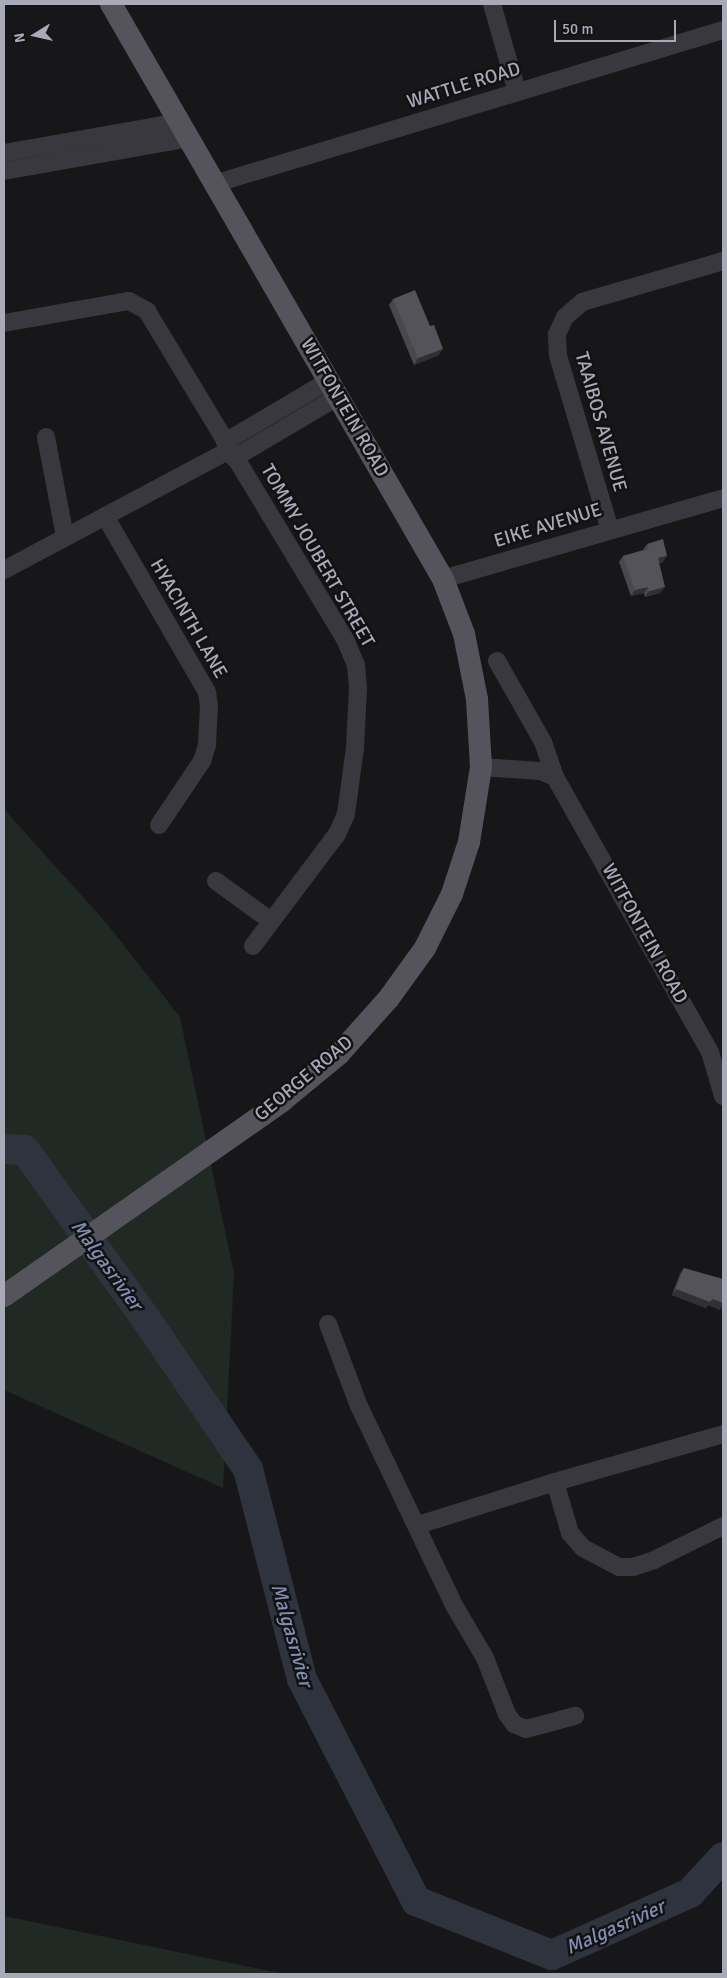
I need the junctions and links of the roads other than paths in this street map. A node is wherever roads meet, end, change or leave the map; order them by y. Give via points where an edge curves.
1 (110, 4) edge
2 (492, 4) edge
3 (723, 30) edge
4 (517, 91) junction
5 (184, 130) junction
6 (4, 153) edge
7 (4, 171) edge
8 (217, 183) junction
9 (723, 261) edge
10 (4, 323) edge
11 (333, 389) junction
12 (46, 437) dead end
13 (230, 450) junction
14 (723, 498) edge
15 (105, 516) junction
16 (610, 530) junction
17 (65, 537) junction
18 (4, 570) edge
19 (443, 580) junction
20 (497, 661) dead end
21 (481, 767) junction
22 (555, 777) junction
23 (159, 825) dead end
24 (216, 880) dead end
25 (271, 921) junction
26 (252, 946) dead end
27 (717, 1050) edge
28 (723, 1096) edge
29 (4, 1296) edge
30 (328, 1324) dead end
31 (723, 1434) edge
32 (555, 1482) junction
33 (418, 1525) junction
34 (723, 1526) edge
35 (575, 1716) dead end

1 - 5 main road, WITFONTEIN ROAD
2 - 4 street
3 - 4 street, WATTLE ROAD
4 - 8 street, WATTLE ROAD
5 - 6 street
5 - 7 street
5 - 8 main road, WITFONTEIN ROAD
8 - 11 main road, WITFONTEIN ROAD
9 - 16 street, TAAIBOS AVENUE via 582,302 565,317 557,334 558,356
10 - 13 street, TOMMY JOUBERT STREET via 129,301 138,304 158,326
11 - 13 street, TOMMY JOUBERT STREET
11 - 19 main road, WITFONTEIN ROAD
12 - 17 street
13 - 15 street
13 - 25 street, TOMMY JOUBERT STREET via 344,639 356,665 358,680 355,748 346,814 337,834
14 - 16 street, EIKE AVENUE
15 - 17 street
15 - 23 street, HYACINTH LANE via 207,692 209,729 202,761
16 - 19 street, EIKE AVENUE
17 - 18 street
19 - 21 main road, WITFONTEIN ROAD via 464,634 477,699
20 - 22 street, WITFONTEIN ROAD via 543,742
21 - 22 street via 540,771
21 - 29 main road, GEORGE ROAD via 469,842 452,894 425,948 389,998 340,1054 282,1101
22 - 27 street, WITFONTEIN ROAD
24 - 25 street
25 - 26 street, TOMMY JOUBERT STREET
27 - 28 street, WITFONTEIN ROAD
30 - 33 street via 359,1406
31 - 32 street
32 - 33 street
32 - 34 street via 570,1533 583,1548 620,1567 633,1567 654,1560
33 - 35 street via 455,1606 485,1658 514,1724 526,1729

